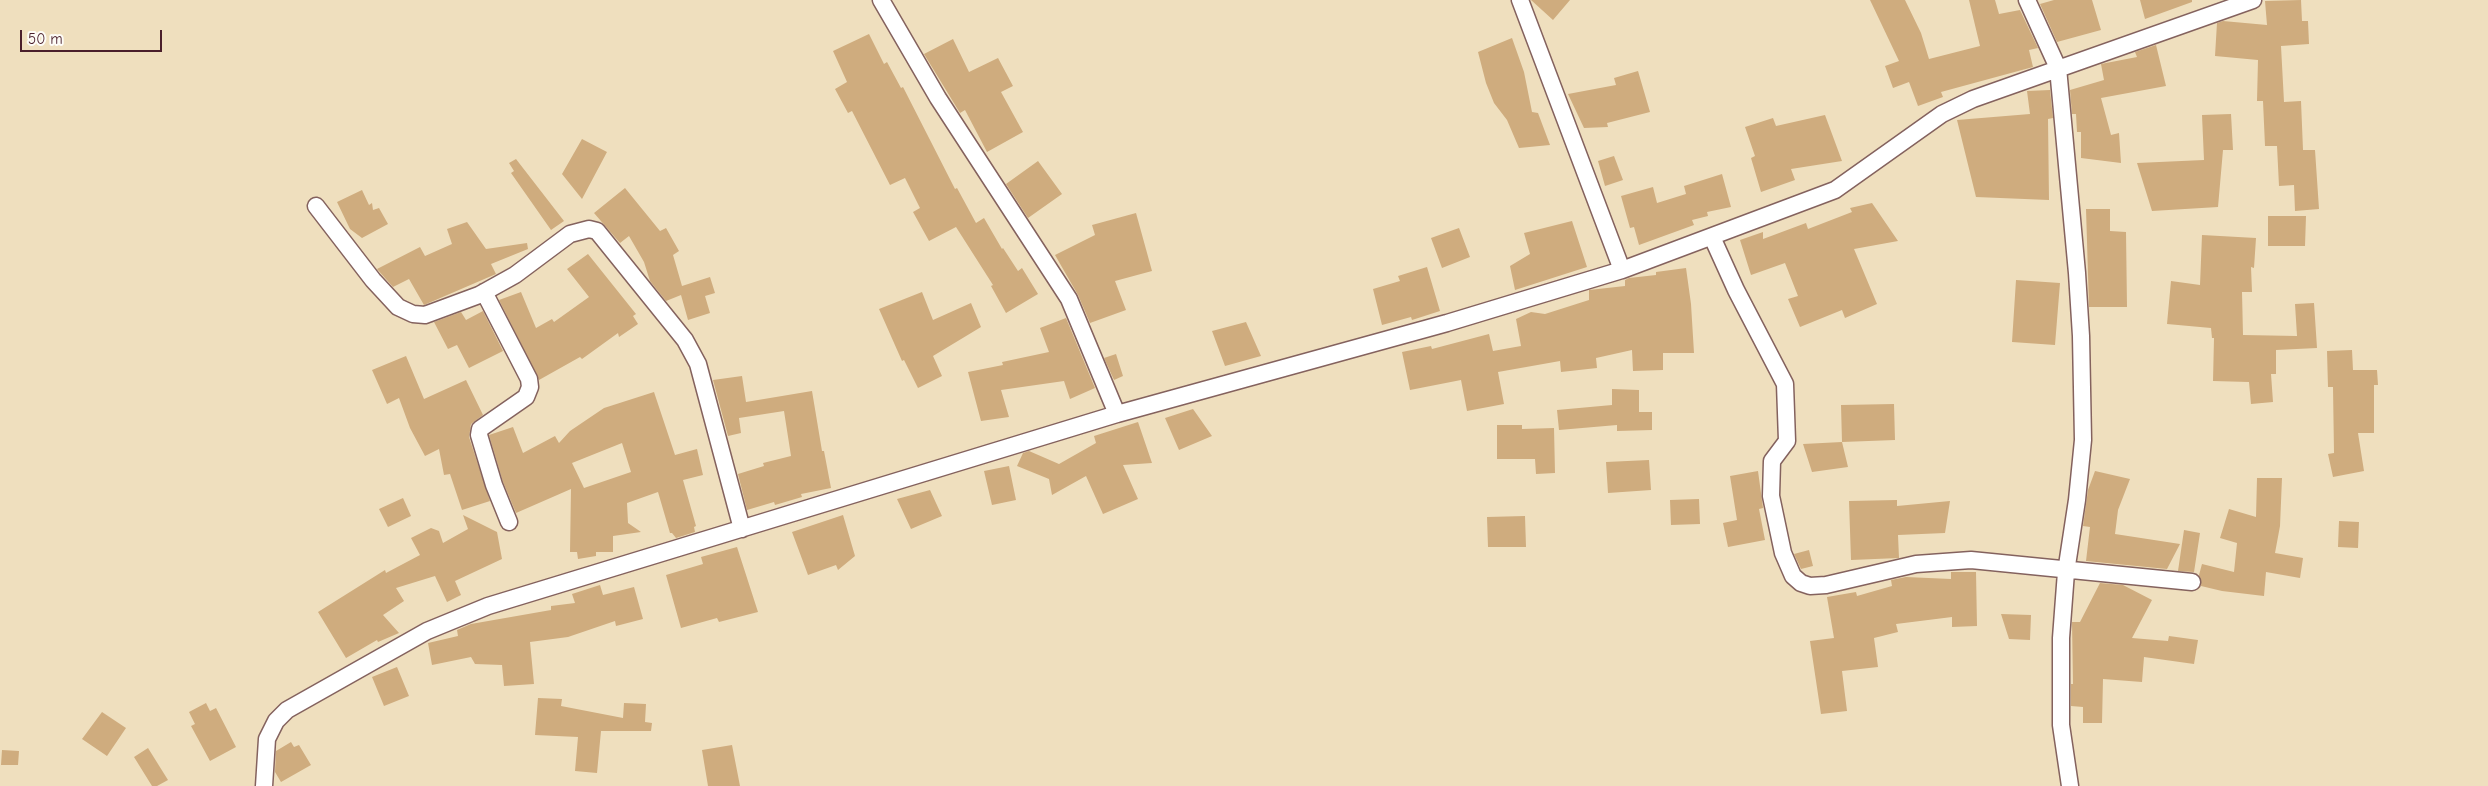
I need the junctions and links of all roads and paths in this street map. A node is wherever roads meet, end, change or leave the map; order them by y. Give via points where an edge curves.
1 (881, 0) edge
2 (1520, 0) edge
3 (2027, 0) edge
4 (2253, 0) edge
5 (2058, 68) junction
6 (316, 206) dead end
7 (1712, 237) junction
8 (1622, 270) junction
9 (484, 292) junction
10 (1116, 414) junction
11 (509, 522) dead end
12 (742, 529) junction
13 (2067, 568) junction
14 (2192, 582) dead end
15 (264, 786) edge
16 (2070, 786) edge

1 - 10 street via 938,98 1069,299
2 - 8 street
3 - 5 street
4 - 5 street
5 - 7 street via 1972,99 1942,114 1835,190
5 - 13 street via 2078,273 2083,440
6 - 9 street via 373,280 404,311 426,315
7 - 8 street
7 - 13 street via 1785,384 1787,441 1772,461 1771,496 1782,553 1793,576 1810,586 1826,585 1916,564 1971,560
8 - 10 street via 1447,323
9 - 11 street via 530,386 526,397 480,429 479,435
9 - 12 street via 515,275 570,234 589,229 597,231 685,340 698,364
10 - 12 street
12 - 15 street via 488,606 427,631 287,710 266,739
13 - 14 street
13 - 16 street via 2061,638 2062,725

